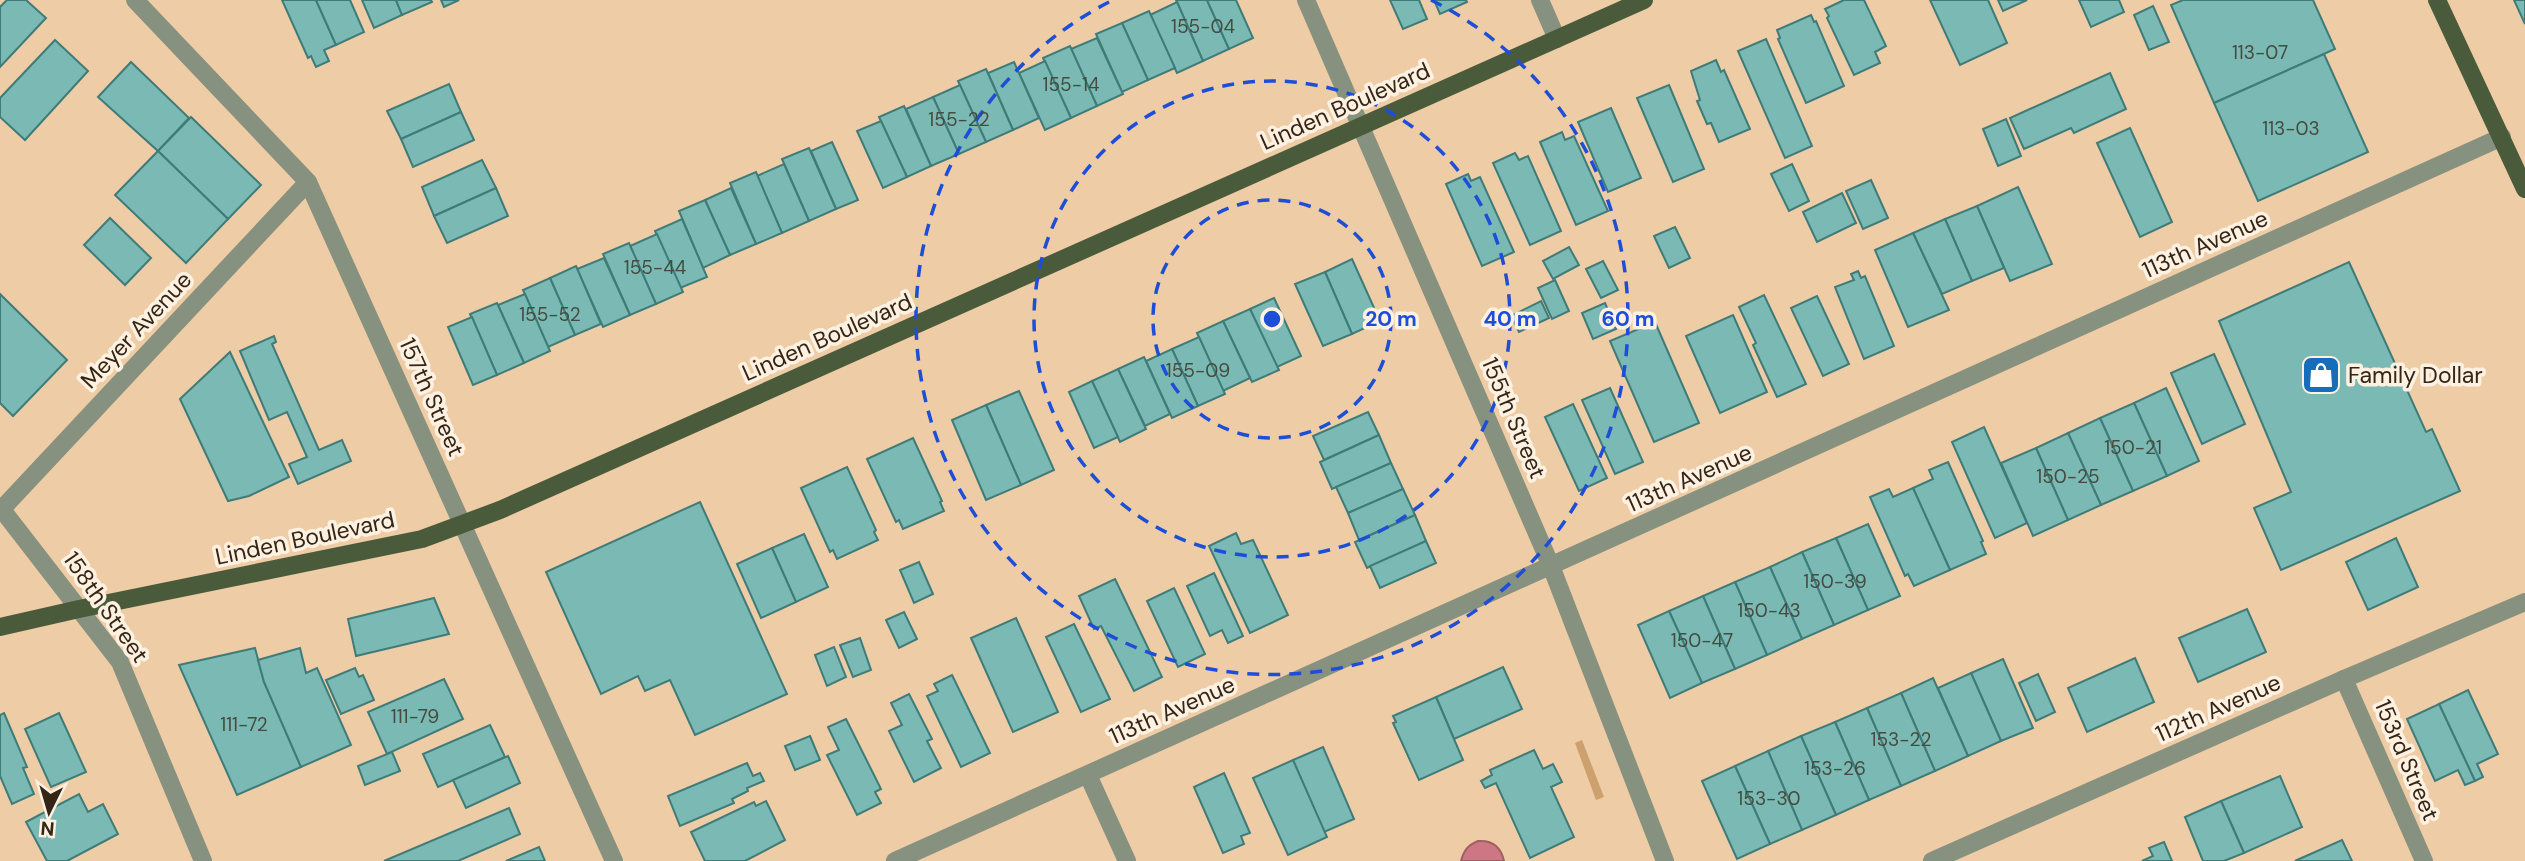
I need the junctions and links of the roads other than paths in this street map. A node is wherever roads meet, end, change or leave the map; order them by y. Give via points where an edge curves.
1 (135, 0) edge
2 (1306, 0) edge
3 (1540, 0) edge
4 (1644, 0) edge
5 (2437, 0) edge
6 (1557, 39) junction
7 (1362, 127) junction
8 (2502, 137) junction
9 (308, 182) junction
10 (2525, 189) edge
11 (1, 509) edge
12 (463, 524) junction
13 (1551, 566) junction
14 (2525, 602) edge
15 (79, 609) junction
16 (0, 628) edge
17 (2344, 679) junction
18 (1088, 775) junction
19 (204, 861) edge
20 (614, 861) edge
21 (895, 861) edge
22 (1127, 861) edge
23 (1665, 861) edge
24 (1932, 861) edge
25 (2424, 861) edge

1 - 9 street, 157th Street
2 - 7 street, 155th Street
3 - 6 street
4 - 6 main road, Linden Boulevard
5 - 8 main road
6 - 7 main road, Linden Boulevard
7 - 12 main road, Linden Boulevard
7 - 13 street, 155th Street
8 - 10 main road
8 - 13 street, 113th Avenue
9 - 11 street, Meyer Avenue
9 - 12 street, 157th Street
11 - 15 street, 158th Street
12 - 15 main road, Linden Boulevard via 422,539
12 - 20 street, 157th Street
13 - 18 street, 113th Avenue
13 - 23 street, 155th Street
14 - 17 street, 112th Avenue
15 - 16 main road, Linden Boulevard
15 - 19 street, 158th Street via 120,662
17 - 24 street, 112th Avenue
17 - 25 street, 153rd Street
18 - 21 street, 113th Avenue
18 - 22 street

